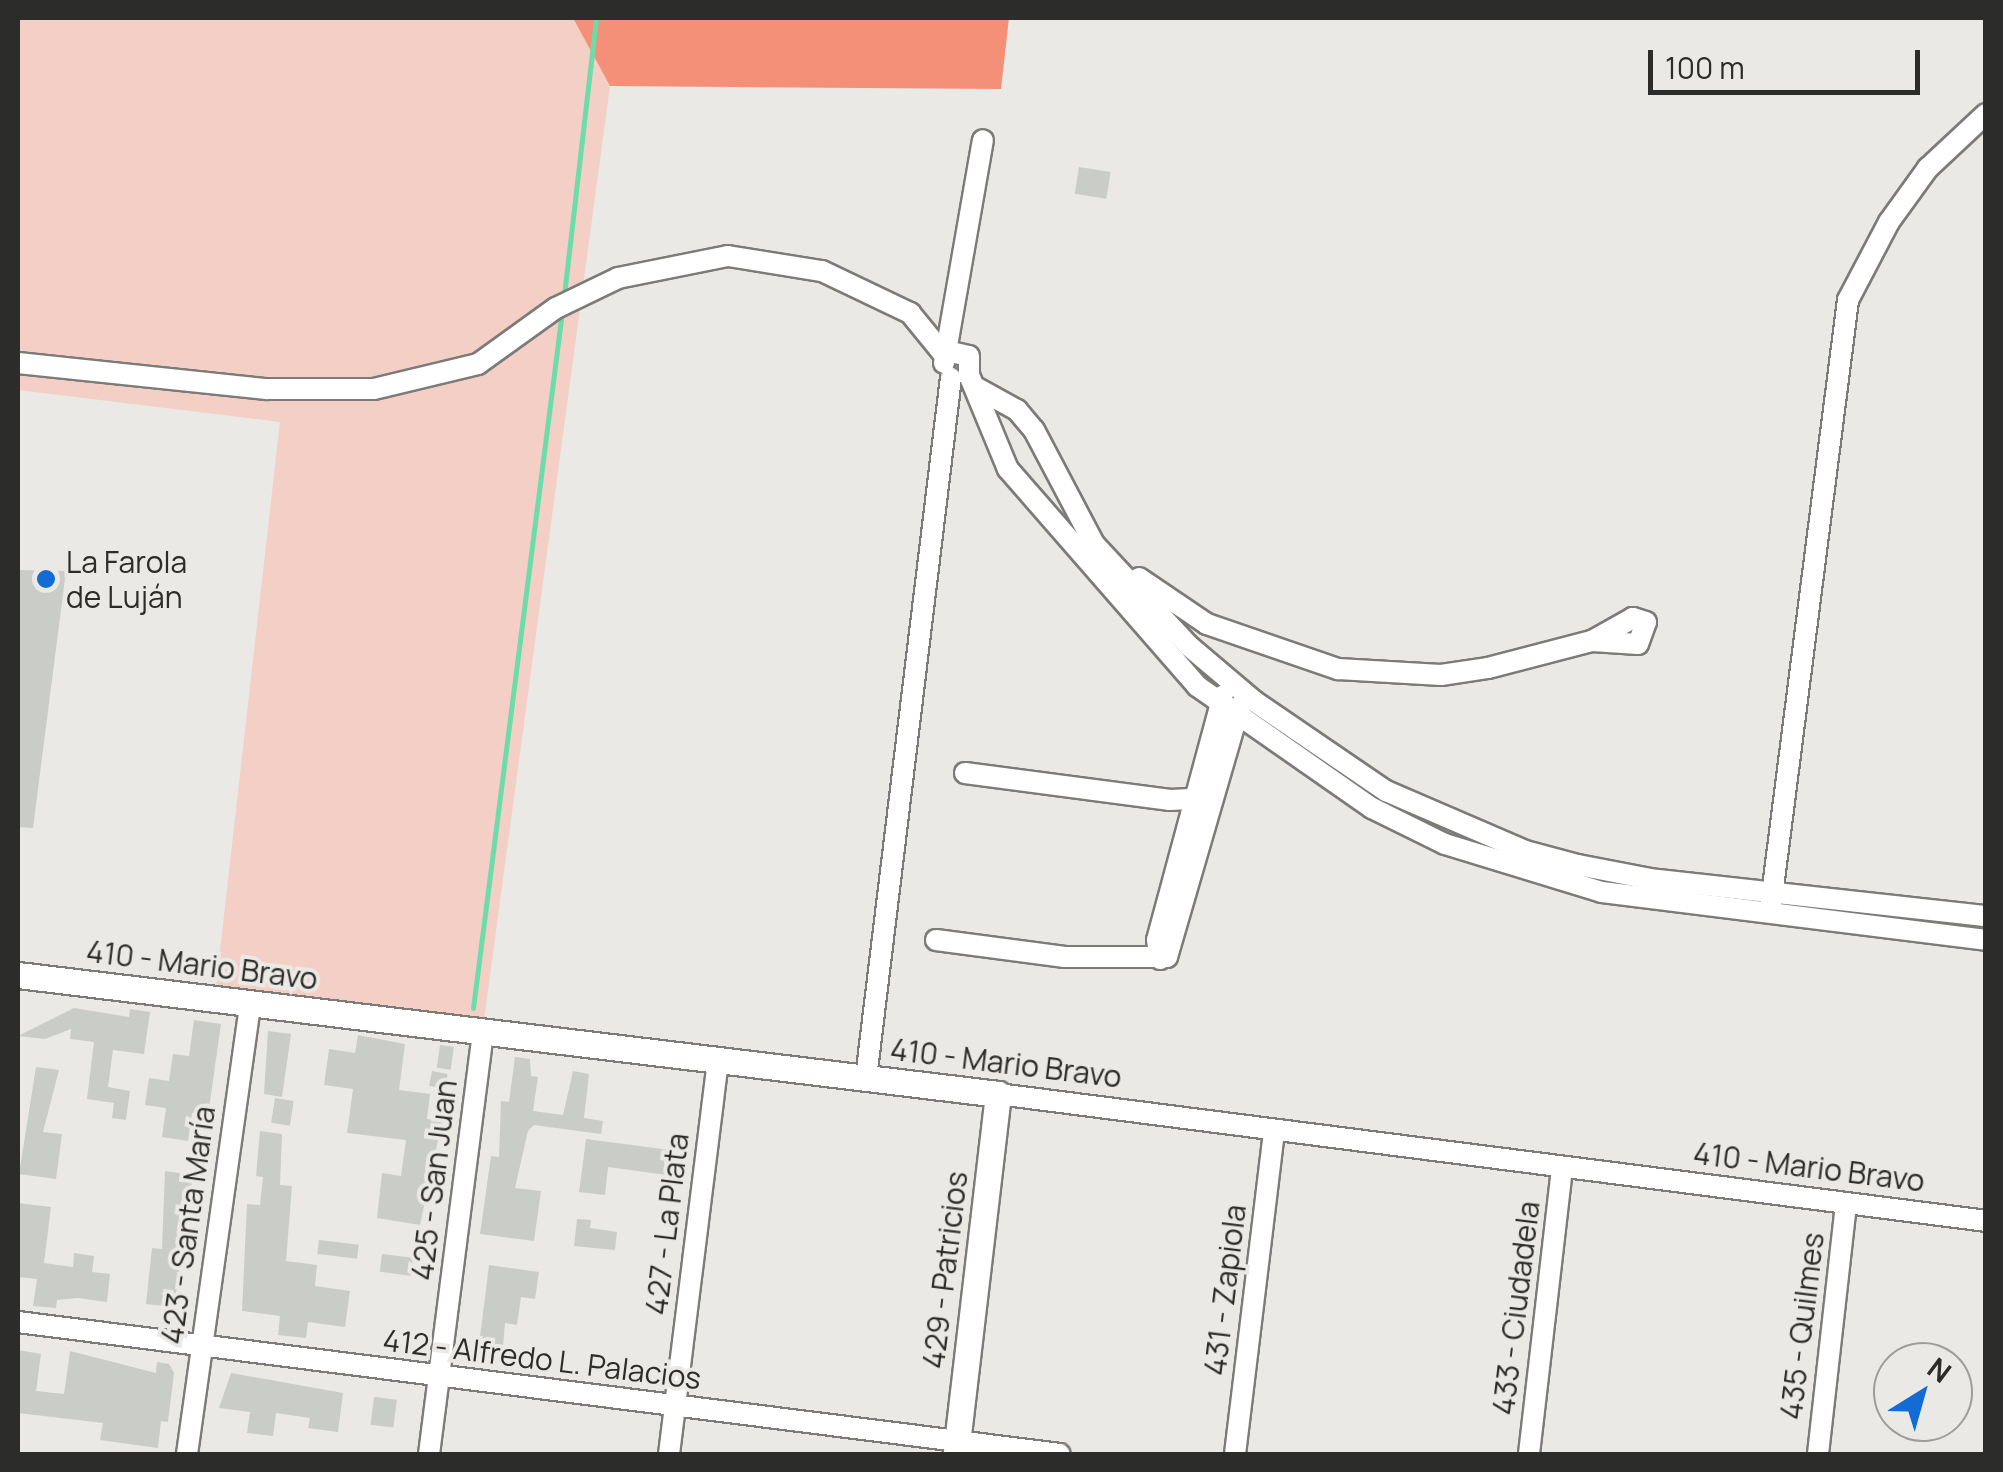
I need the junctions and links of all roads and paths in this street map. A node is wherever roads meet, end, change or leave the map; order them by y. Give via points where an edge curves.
1 (1986, 114) edge
2 (983, 140) dead end
3 (948, 355) junction
4 (18, 363) edge
5 (966, 380) junction
6 (1087, 547) junction
7 (1592, 641) dead end
8 (1239, 689) junction
9 (1226, 709) junction
10 (965, 773) dead end
11 (1203, 798) junction
12 (1772, 892) junction
13 (1770, 915) junction
14 (1986, 916) edge
15 (936, 940) dead end
16 (1986, 940) edge
17 (18, 975) edge
18 (250, 1003) junction
19 (483, 1032) junction
20 (718, 1060) junction
21 (866, 1078) junction
22 (998, 1094) junction
23 (1274, 1132) junction
24 (1562, 1169) junction
25 (1846, 1204) junction
26 (1986, 1221) edge
27 (18, 1322) edge
28 (202, 1344) junction
29 (439, 1377) junction
30 (675, 1407) junction
31 (957, 1448) edge
32 (187, 1454) edge
33 (429, 1454) edge
34 (669, 1454) edge
35 (1060, 1454) edge
36 (1235, 1454) edge
37 (1529, 1454) edge
38 (1818, 1454) edge

1 - 12 street via 1928,168 1888,222 1848,300
2 - 3 street
3 - 4 street via 910,313 822,271 728,256 618,278 562,305 478,364 374,388 267,389
3 - 5 street
5 - 6 street via 1008,468
5 - 6 street via 1017,410 1034,430
5 - 21 street
6 - 7 street via 1207,624 1338,669 1442,675
6 - 8 street
6 - 9 street
8 - 9 street
8 - 12 street via 1386,791 1524,851 1650,880
9 - 11 street
9 - 13 street via 1372,808 1445,844 1602,892
10 - 11 street via 1170,800
11 - 15 street via 1172,947 1160,960
12 - 13 street
12 - 14 street
13 - 16 street
17 - 18 street, 410 - Mario Bravo
18 - 19 street, 410 - Mario Bravo
18 - 28 street, 423 - Santa María
19 - 20 street, 410 - Mario Bravo
19 - 29 street, 425 - San Juan
20 - 21 street, 410 - Mario Bravo
20 - 30 street, 427 - La Plata
21 - 22 street, 410 - Mario Bravo
22 - 23 street, 410 - Mario Bravo
22 - 31 street, 429 - Patricios
23 - 24 street, 410 - Mario Bravo
23 - 36 street, 431 - Zapiola
24 - 25 street, 410 - Mario Bravo
24 - 37 street, 433 - Ciudadela
25 - 26 street, 410 - Mario Bravo
25 - 38 street, 435 - Quilmes
27 - 28 street, 412 - Alfredo L. Palacios
28 - 29 street, 412 - Alfredo L. Palacios
28 - 32 street, 423 - Santa María
29 - 30 street, 412 - Alfredo L. Palacios
29 - 33 street, 425 - San Juan
30 - 31 street, 412 - Alfredo L. Palacios
30 - 34 street, 427 - La Plata
31 - 35 street, 412 - Alfredo L. Palacios

